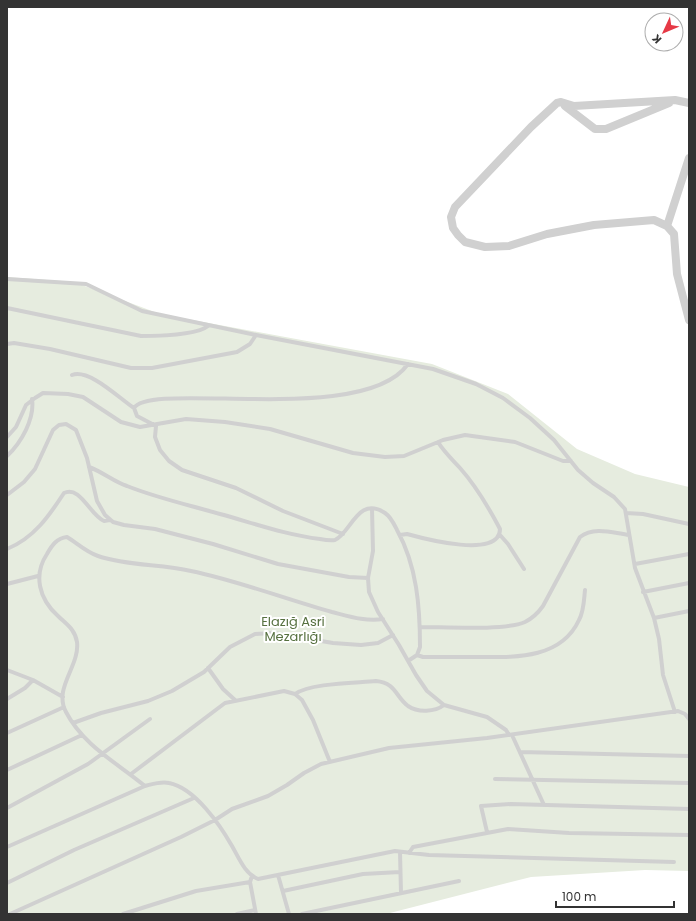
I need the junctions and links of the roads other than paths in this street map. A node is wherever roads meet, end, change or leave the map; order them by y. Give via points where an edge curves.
1 (675, 100) junction
2 (561, 102) junction
3 (689, 103) edge
4 (689, 158) edge
5 (666, 226) junction
6 (7, 279) edge
7 (7, 308) edge
8 (689, 320) edge
9 (208, 326) junction
10 (256, 335) junction
11 (7, 344) edge
12 (408, 364) junction
13 (72, 375) dead end
14 (32, 399) junction
15 (134, 408) junction
16 (156, 426) junction
17 (7, 437) edge
18 (438, 442) junction
19 (7, 456) edge
20 (571, 461) junction
21 (89, 467) junction
22 (7, 495) edge
23 (372, 509) junction
24 (626, 513) junction
25 (110, 520) junction
26 (689, 524) edge
27 (343, 534) junction
28 (400, 534) junction
29 (500, 535) junction
30 (629, 535) junction
31 (7, 549) edge
32 (689, 554) edge
33 (635, 564) junction
34 (524, 569) dead end
35 (38, 576) junction
36 (368, 578) junction
37 (689, 583) edge
38 (7, 584) edge
39 (585, 590) dead end
40 (643, 592) junction
41 (689, 611) edge
42 (654, 618) junction
43 (383, 619) junction
44 (420, 627) junction
45 (393, 635) junction
46 (417, 655) junction
47 (408, 661) junction
48 (208, 668) junction
49 (7, 670) edge
50 (33, 680) junction
51 (295, 694) junction
52 (63, 697) junction
53 (7, 699) edge
54 (235, 700) junction
55 (444, 705) junction
56 (64, 707) junction
57 (675, 712) junction
58 (150, 719) dead end
59 (689, 719) edge
60 (73, 724) junction
61 (7, 733) edge
62 (82, 735) junction
63 (511, 735) junction
64 (520, 752) junction
65 (104, 755) junction
66 (689, 756) edge
67 (330, 762) junction
68 (7, 770) edge
69 (131, 774) junction
70 (533, 778) junction
71 (495, 779) dead end
72 (689, 783) edge
73 (145, 786) junction
74 (194, 798) junction
75 (544, 805) junction
76 (7, 808) edge
77 (689, 809) edge
78 (215, 820) junction
79 (487, 832) junction
80 (689, 835) edge
81 (7, 847) edge
82 (400, 852) junction
83 (409, 853) junction
84 (674, 862) dead end
85 (400, 872) junction
86 (278, 875) junction
87 (252, 876) junction
88 (459, 881) dead end
89 (250, 882) junction
90 (7, 883) edge
91 (283, 891) junction
92 (401, 893) junction
93 (20, 912) edge
94 (256, 912) edge
95 (10, 914) edge
96 (123, 914) edge
97 (237, 914) edge
98 (289, 914) edge
99 (302, 914) edge

1 - 2 street via 574,106
1 - 2 street via 606,129 595,129
1 - 3 street
2 - 5 street via 550,108 455,207 451,217 453,228 458,235 473,245 509,246 547,234 594,225 654,220
4 - 5 street
5 - 8 street via 674,234 677,274
6 - 9 lane via 86,284 142,311
7 - 9 lane via 141,336 199,330
9 - 10 lane
10 - 11 lane via 250,344 237,352 152,368 130,368 43,348
10 - 12 lane
12 - 15 lane via 391,380 366,391 312,398 265,400 168,398 140,404
12 - 20 lane via 464,379 517,406
13 - 15 lane via 82,374 96,380
14 - 16 lane via 43,393 73,394 88,400 127,425
14 - 17 lane via 26,405 16,427
14 - 19 lane via 31,413 25,431
15 - 16 lane via 137,416
16 - 18 lane via 186,419 239,424 270,429 353,453 374,456 404,456
16 - 27 lane via 155,436 160,450 169,461 182,470 236,488 283,511
18 - 20 lane via 465,435 506,440 523,444 563,461
18 - 29 lane via 445,454 473,484 500,529
20 - 24 lane via 586,477 614,497
21 - 22 lane via 76,430 66,424 59,425 51,433 35,469 24,482
21 - 25 lane via 97,501
21 - 27 lane via 126,486 279,532 332,540
23 - 27 lane via 355,517
23 - 28 lane via 388,515
23 - 36 lane via 373,557
24 - 26 lane
24 - 30 lane
25 - 31 lane via 104,521 94,516 78,494 67,491 33,534
25 - 36 lane via 225,547 278,564
28 - 29 lane via 477,545 494,542
28 - 44 lane via 417,588
29 - 34 lane
30 - 33 lane
30 - 44 lane via 597,530 580,537 543,606 536,615 525,622 512,626 492,627
32 - 33 lane
33 - 40 lane
35 - 38 lane
35 - 43 lane via 47,553 57,541 67,537 98,556 190,570 347,616 369,620
35 - 52 lane via 40,590 47,603 71,628 76,637 76,654 65,683
36 - 43 lane via 371,596
37 - 40 lane
39 - 46 lane via 582,615 576,627 562,642 548,649 505,658
40 - 42 lane
41 - 42 lane
42 - 57 lane via 663,675
43 - 45 lane
44 - 46 lane via 420,648
45 - 47 lane
45 - 48 lane via 378,643 361,645 261,633 249,636 230,647
46 - 47 lane
47 - 55 lane via 427,691
48 - 54 lane
48 - 60 lane via 184,685 159,697 101,713
49 - 50 lane
50 - 52 lane
50 - 53 lane via 26,688
51 - 54 lane via 284,691
51 - 55 lane via 313,687 376,681 393,687 405,703 413,708 431,710
51 - 67 lane via 302,700 313,720
52 - 56 lane
54 - 69 lane via 220,706
55 - 63 lane via 487,717
56 - 60 lane
56 - 61 lane
57 - 59 lane via 681,712
57 - 63 lane
58 - 65 lane
60 - 62 lane
62 - 65 lane
62 - 68 lane
63 - 64 lane
63 - 67 lane via 389,748
64 - 66 lane
64 - 70 lane
65 - 69 lane
65 - 76 lane
67 - 78 lane via 304,772 278,792 232,809
69 - 73 lane
70 - 71 lane
70 - 72 lane
70 - 75 lane
73 - 74 lane via 169,782
73 - 81 lane
74 - 78 lane
74 - 90 lane via 81,847
75 - 77 lane
75 - 79 lane via 481,806
78 - 87 lane
78 - 93 lane
79 - 80 lane via 518,828 569,833
79 - 83 lane via 413,847
82 - 83 lane
82 - 85 lane
82 - 86 lane
83 - 84 lane
85 - 91 lane via 362,874
85 - 92 lane
86 - 87 lane via 258,879
86 - 91 lane
87 - 89 lane
88 - 92 lane
89 - 94 lane
89 - 96 lane via 196,891
91 - 98 lane
92 - 99 lane
93 - 95 lane
94 - 97 lane

